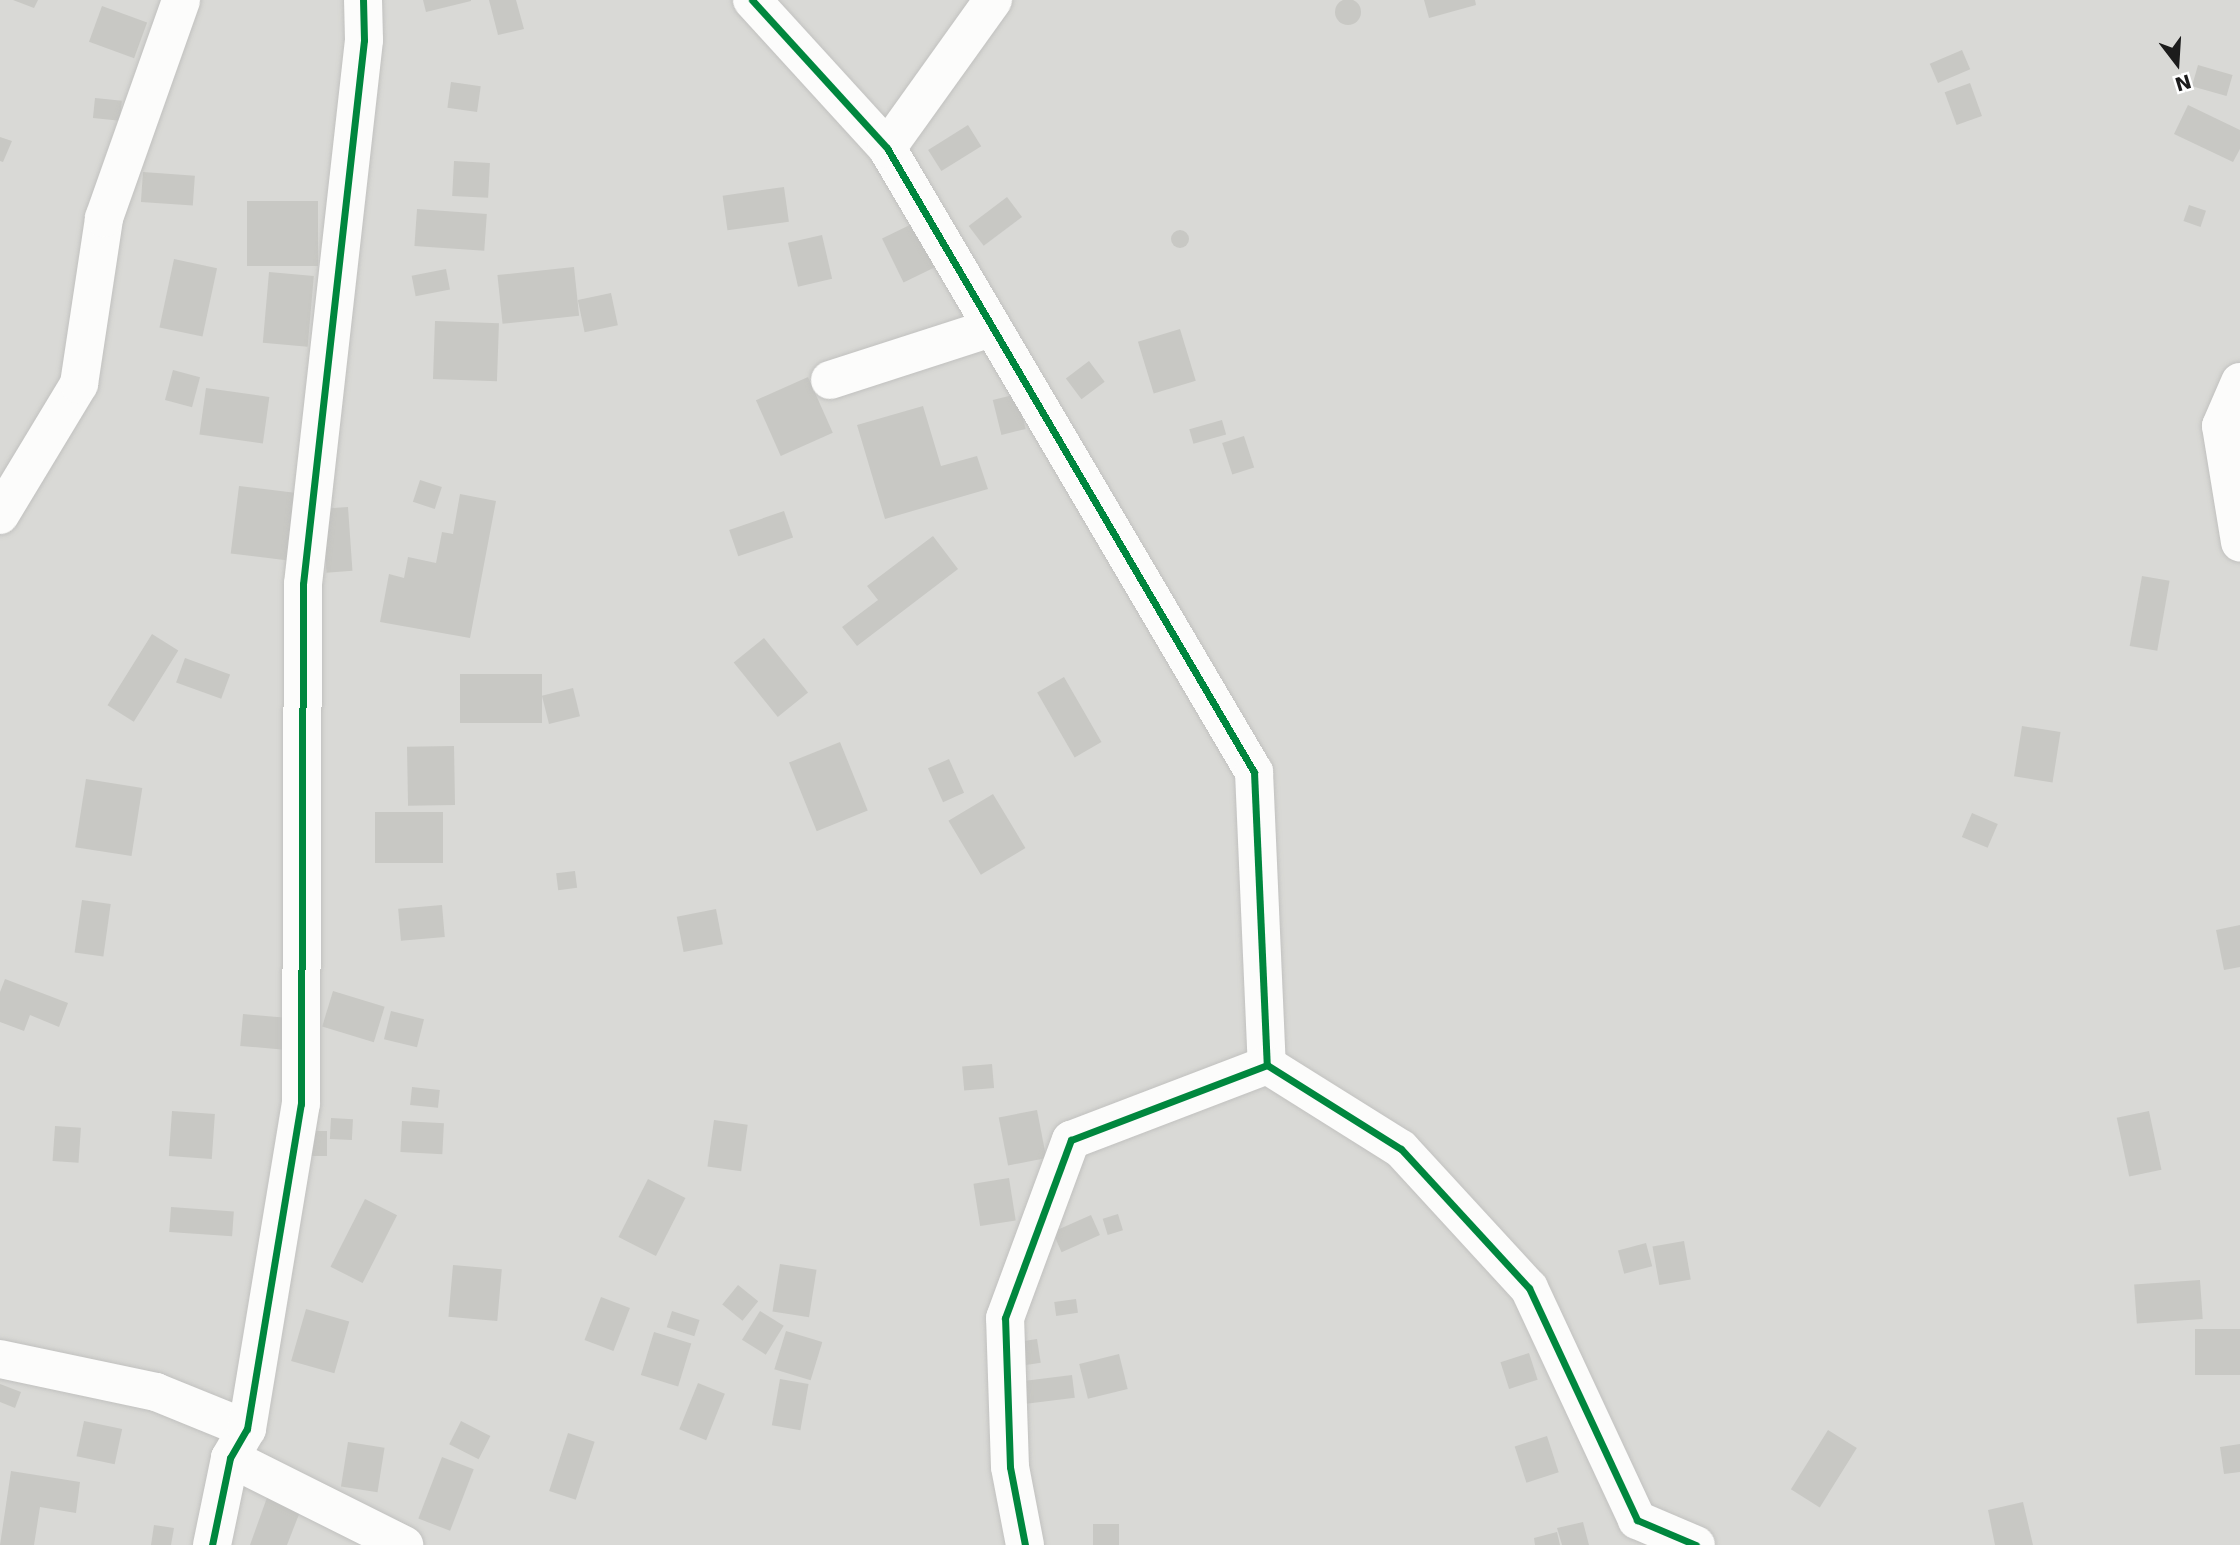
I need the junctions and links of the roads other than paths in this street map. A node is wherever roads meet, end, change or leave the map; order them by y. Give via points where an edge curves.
1 (181, 0) edge
2 (363, 0) edge
3 (752, 0) edge
4 (993, 0) edge
5 (887, 148) junction
6 (991, 328) junction
7 (830, 380) dead end
8 (2240, 382) edge
9 (0, 515) edge
10 (2240, 542) edge
11 (1267, 1065) junction
12 (0, 1359) edge
13 (238, 1443) junction
14 (212, 1545) edge
15 (404, 1545) edge
16 (1025, 1545) edge
17 (1696, 1545) edge

1 - 9 street via 104,218 79,384
2 - 13 street via 364,40 303,584 300,1104
3 - 5 street
4 - 5 street
5 - 6 street
6 - 7 street
6 - 11 street via 1254,772
8 - 10 street via 2221,426
11 - 16 street via 1071,1140 1005,1318 1010,1467
11 - 17 street via 1401,1149 1529,1288 1637,1520
12 - 13 street via 156,1392
13 - 14 street
13 - 15 street

